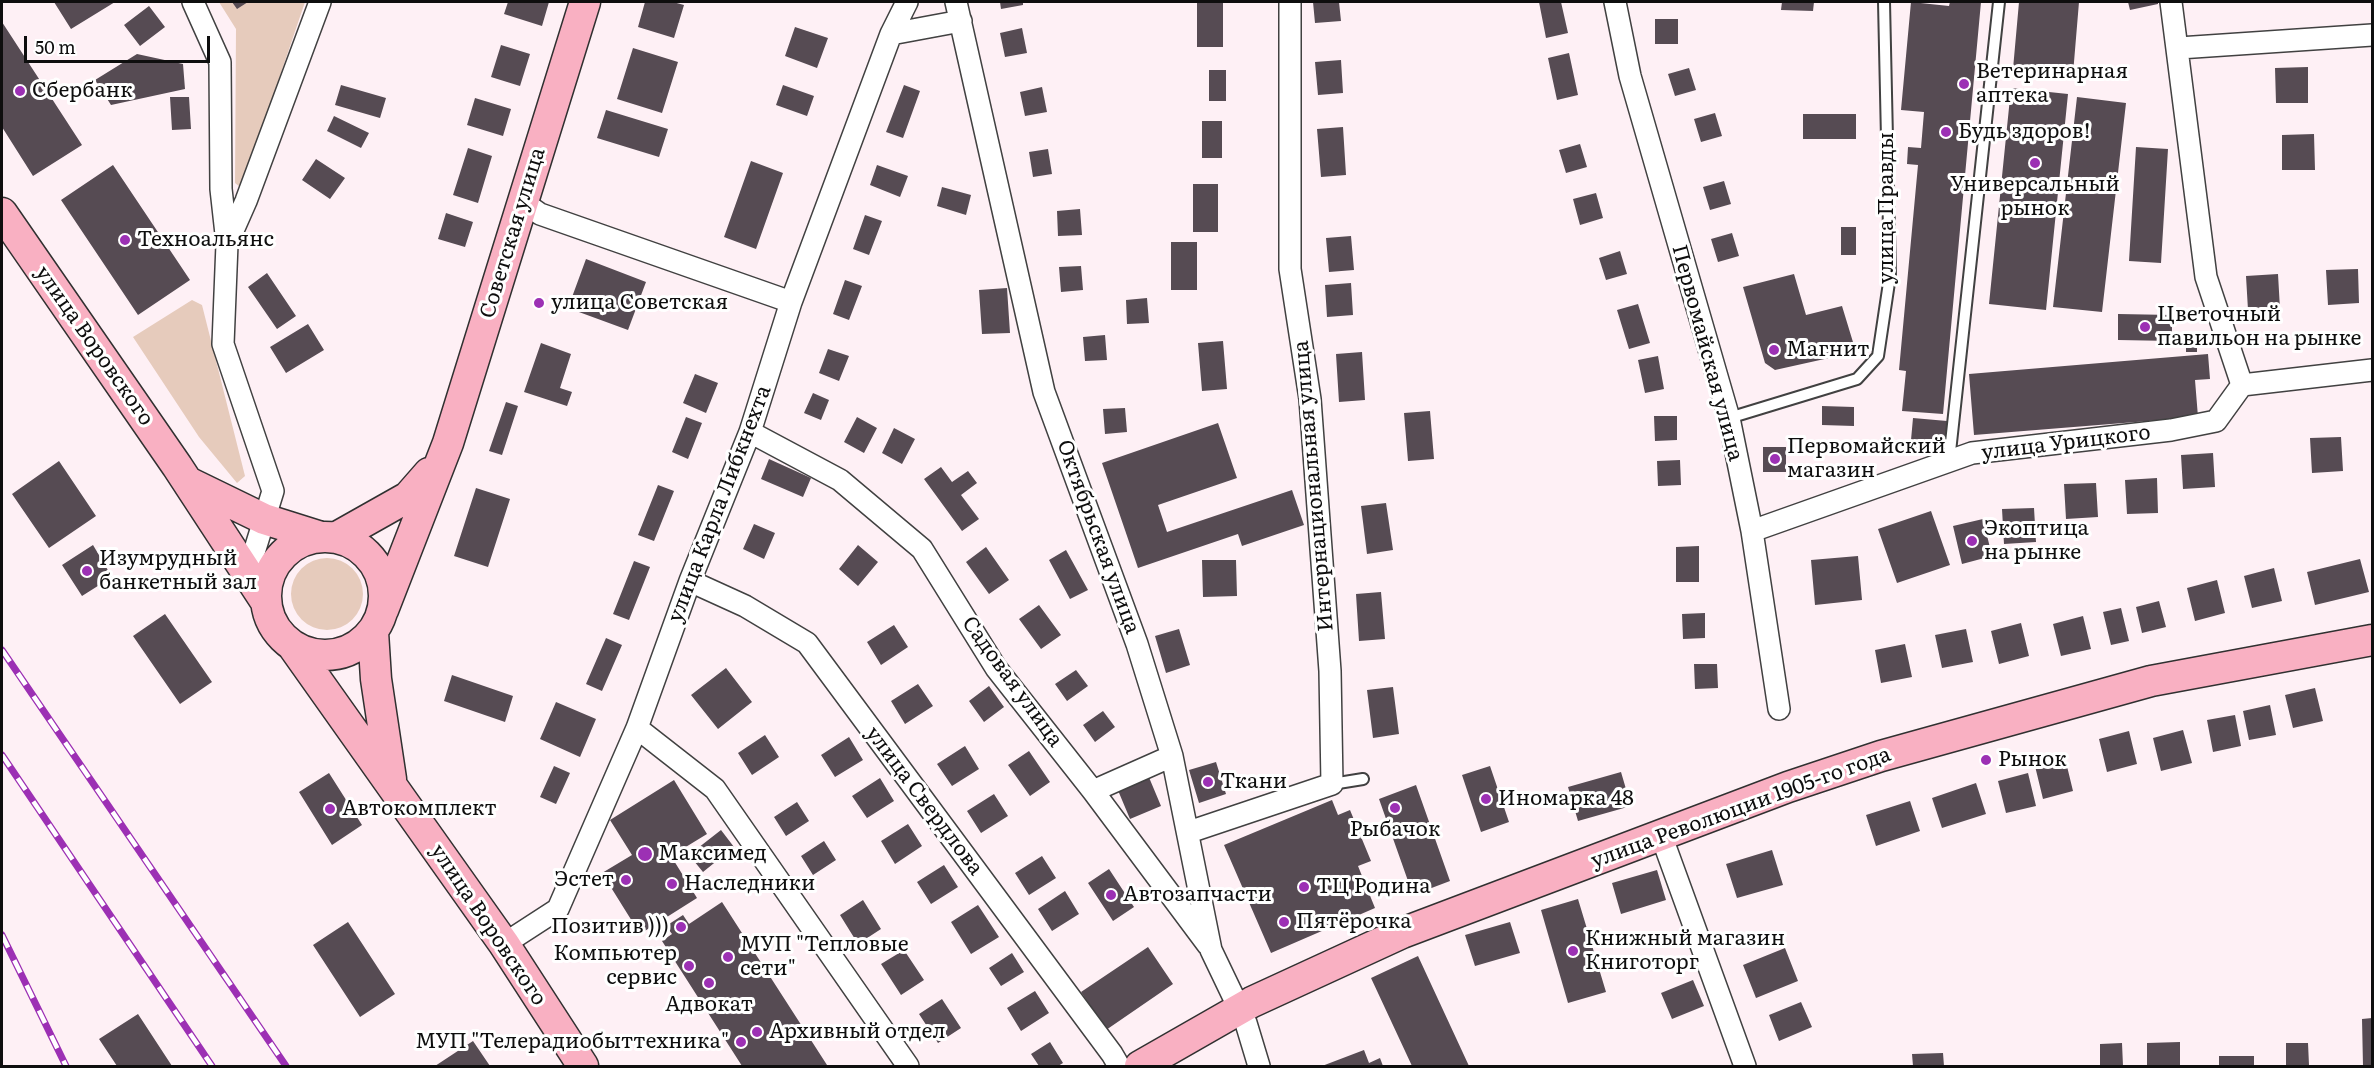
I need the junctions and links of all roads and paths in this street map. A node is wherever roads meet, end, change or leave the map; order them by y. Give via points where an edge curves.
1 (193, 2) edge
2 (320, 2) edge
3 (585, 2) edge
4 (907, 2) edge
5 (1290, 2) edge
6 (1615, 2) edge
7 (1884, 2) edge
8 (1999, 2) edge
9 (2171, 2) edge
10 (958, 11) edge
11 (891, 34) junction
12 (2373, 35) edge
13 (2179, 48) junction
14 (221, 189) junction
15 (246, 201) junction
16 (523, 202) junction
17 (2, 213) edge
18 (227, 244) junction
19 (791, 302) junction
20 (2373, 370) edge
21 (2242, 385) junction
22 (1729, 418) junction
23 (750, 432) junction
24 (1949, 462) junction
25 (437, 464) junction
26 (185, 480) junction
27 (264, 519) junction
28 (1752, 531) junction
29 (327, 537) junction
30 (248, 572) junction
31 (690, 581) junction
32 (266, 602) junction
33 (378, 621) junction
34 (2373, 640) edge
35 (292, 645) junction
36 (1779, 709) dead end
37 (638, 728) junction
38 (1172, 756) junction
39 (1364, 779) dead end
40 (1332, 784) junction
41 (392, 785) junction
42 (1093, 790) junction
43 (1189, 832) junction
44 (1661, 835) junction
45 (504, 944) junction
46 (1211, 950) junction
47 (1240, 1009) junction
48 (582, 1066) edge
49 (908, 1066) edge
50 (1119, 1066) edge
51 (1140, 1066) edge
52 (1259, 1066) edge
53 (1745, 1066) edge

1 - 14 street via 220,63
2 - 15 street
3 - 16 street, Советская улица
4 - 11 street, улица Карла Либкнехта
5 - 40 street, Интернациональная улица via 1290,269 1310,399 1330,671
6 - 22 street, Первомайская улица via 1630,76
7 - 22 lane, улица Правды via 1890,276 1878,356 1857,379
8 - 24 lane
9 - 13 street
10 - 11 street
10 - 38 street, Октябрьская улица via 1044,392 1137,644
11 - 19 street, улица Карла Либкнехта
12 - 13 street
13 - 21 street via 2205,277
14 - 15 street via 229,207
14 - 18 street
15 - 18 street
16 - 19 street via 540,214
16 - 25 street, Советская улица via 448,443
17 - 26 street, улица Воровского
18 - 27 street via 223,344 273,491
19 - 23 street, улица Карла Либкнехта
20 - 21 street
21 - 24 street, улица Урицкого via 2216,422 1972,453
22 - 28 street, Первомайская улица
23 - 31 street, улица Карла Либкнехта
23 - 42 street, Садовая улица via 840,480 922,549 996,668
24 - 28 street, улица Урицкого
25 - 29 street, Советская улица via 408,497
25 - 33 street, Советская улица
26 - 27 street, улица Воровского
26 - 30 street, улица Воровского
27 - 29 street, улица Воровского
27 - 30 street
28 - 36 street, Первомайская улица
29 - 32 street via 296,544 279,559 266,586
29 - 33 street via 366,552 376,564 382,578
30 - 32 street, улица Воровского
31 - 37 street, улица Карла Либкнехта
31 - 50 street, улица Свердлова via 745,606 807,643
32 - 35 street via 274,626
33 - 35 street via 360,645 330,655 316,655
33 - 41 street, улица Воровского via 376,679
34 - 44 street, улица Революции 1905-го года via 2151,681 1881,756
35 - 41 street, улица Воровского
37 - 45 street, улица Карла Либкнехта via 558,909
37 - 49 street via 715,789
38 - 42 street
38 - 43 street, Октябрьская улица
39 - 40 lane
40 - 43 street
41 - 45 street, улица Воровского
42 - 46 street, Садовая улица
43 - 46 street, Октябрьская улица
44 - 47 street, улица Революции 1905-го года via 1402,933
44 - 53 street
45 - 48 street, улица Воровского
46 - 47 street, Октябрьская улица
47 - 51 street, улица Революции 1905-го года
47 - 52 street, Октябрьская улица

